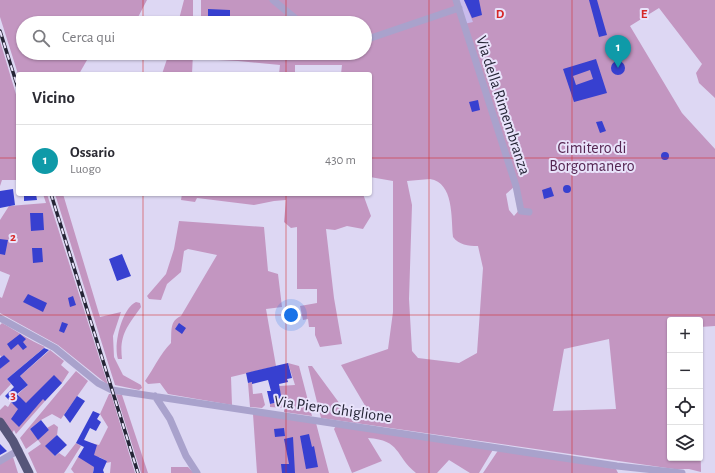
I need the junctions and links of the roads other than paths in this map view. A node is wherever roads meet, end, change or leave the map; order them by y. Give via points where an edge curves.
1 (274, 0) edge
2 (456, 0) edge
3 (459, 8) junction
4 (293, 16) edge
5 (372, 38) edge
6 (529, 212) dead end
7 (0, 318) edge
8 (155, 396) junction
9 (0, 422) edge
10 (18, 450) junction
11 (0, 461) edge
12 (29, 473) edge
13 (197, 473) edge
14 (682, 473) edge

1 - 4 street
2 - 3 street, Via della Rimembranza
3 - 5 street
3 - 6 street, Via della Rimembranza via 516,186 520,211
7 - 8 street, Via Piero Ghiglione via 55,348 105,388
8 - 13 street via 170,419 186,456
8 - 14 street, Via Piero Ghiglione via 617,466
9 - 10 main road
10 - 11 street
10 - 12 main road

